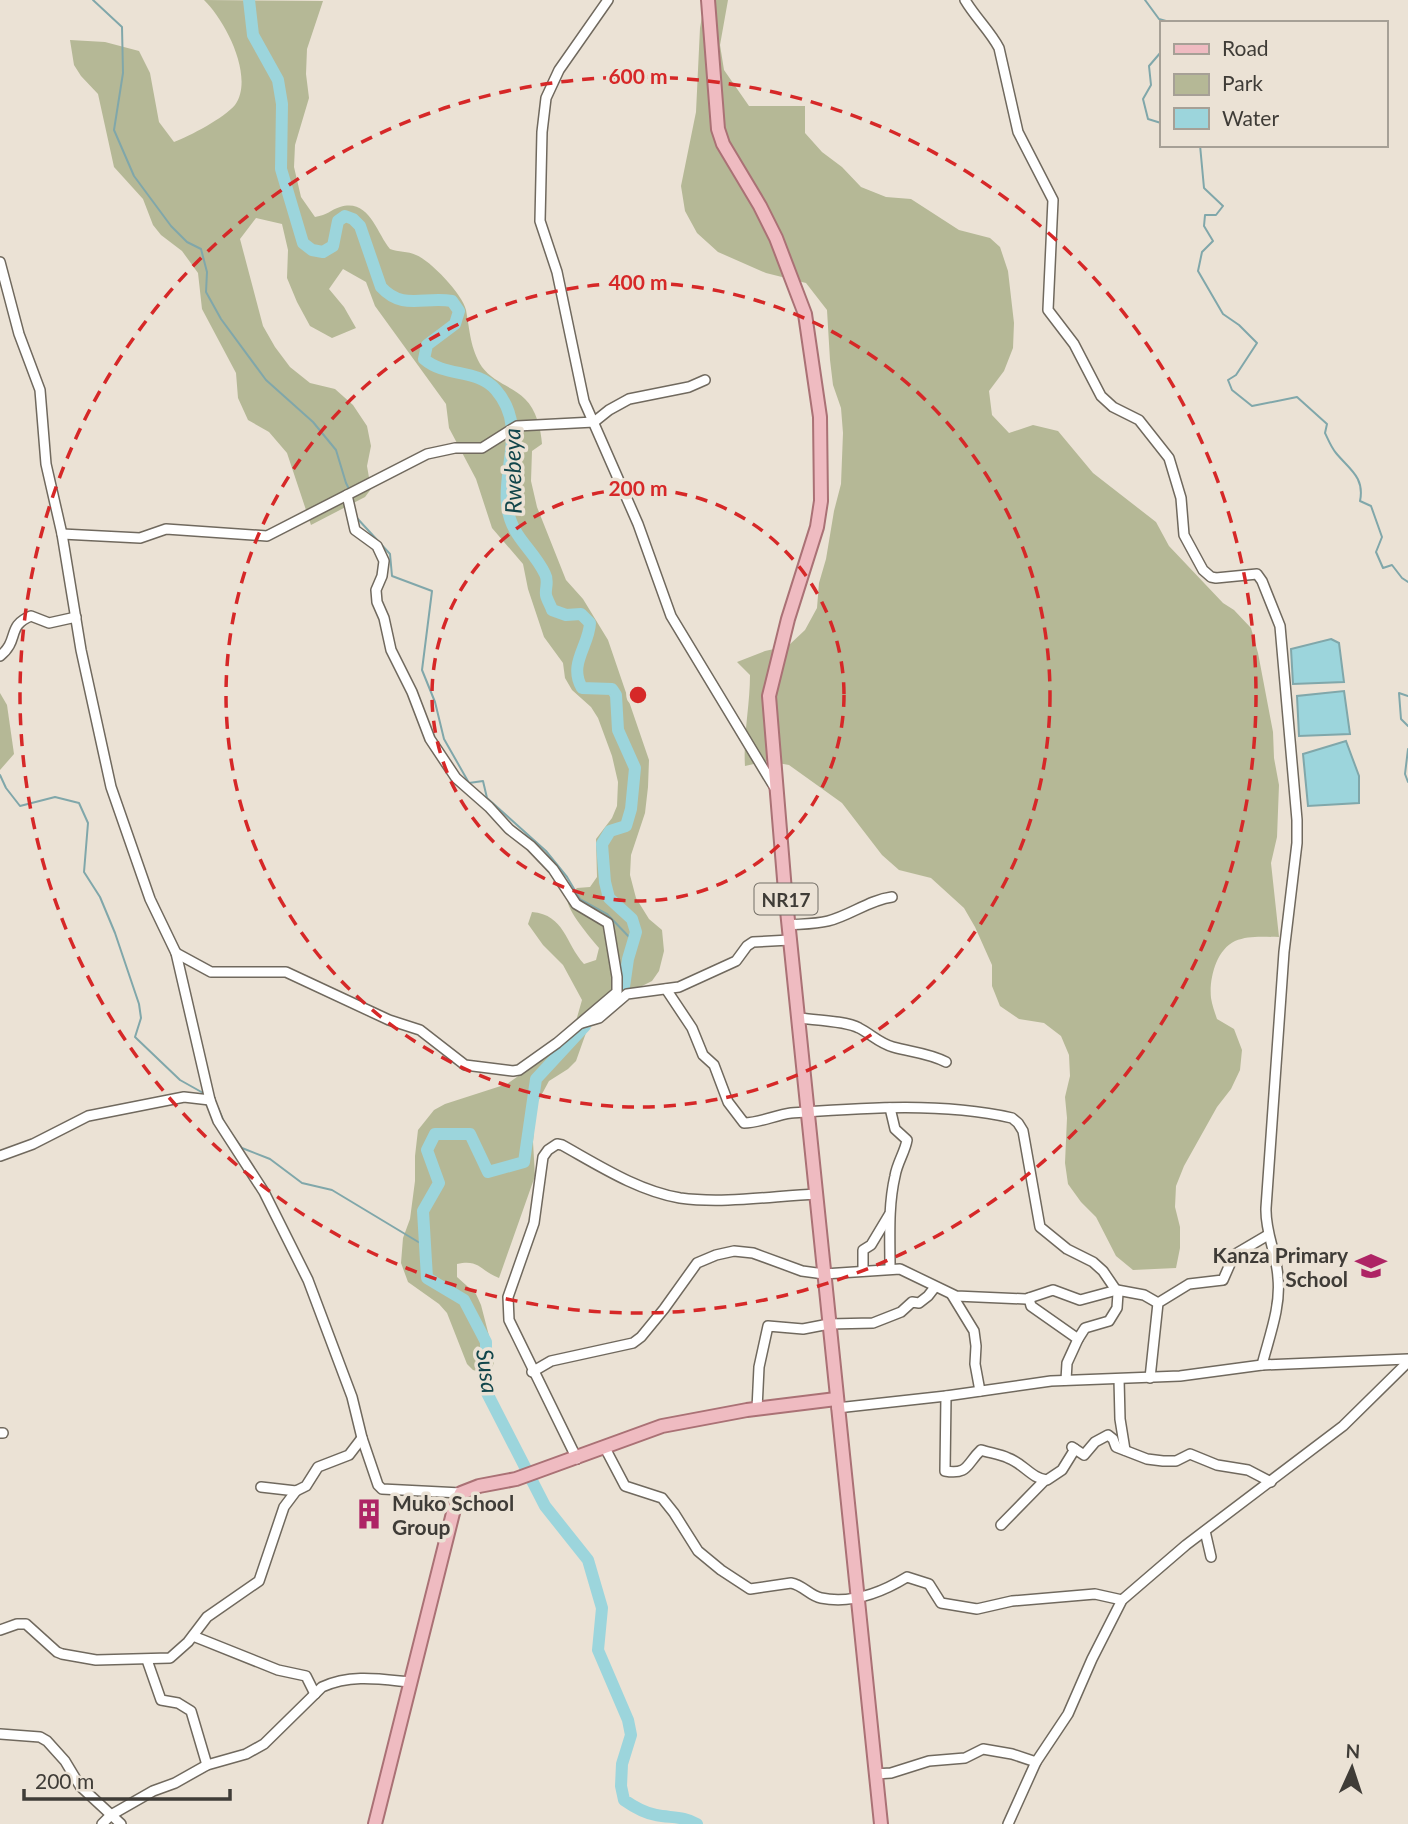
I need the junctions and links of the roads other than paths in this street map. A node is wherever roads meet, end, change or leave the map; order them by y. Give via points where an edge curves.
1 (608, 0) edge
2 (708, 0) edge
3 (965, 0) edge
4 (0, 262) edge
5 (705, 380) dead end
6 (594, 422) junction
7 (347, 495) junction
8 (62, 534) junction
9 (76, 617) junction
10 (0, 656) edge
11 (776, 790) junction
12 (892, 897) dead end
13 (789, 925) junction
14 (790, 940) junction
15 (176, 953) junction
16 (666, 989) junction
17 (799, 1018) junction
18 (585, 1023) junction
19 (946, 1062) dead end
20 (209, 1096) junction
21 (890, 1108) junction
22 (808, 1112) junction
23 (0, 1156) edge
24 (816, 1194) junction
25 (890, 1215) junction
26 (1268, 1235) junction
27 (890, 1268) junction
28 (863, 1271) junction
29 (824, 1274) junction
30 (935, 1287) junction
31 (1117, 1290) junction
32 (951, 1295) junction
33 (1029, 1298) junction
34 (1158, 1303) junction
35 (829, 1324) junction
36 (1077, 1339) junction
37 (1408, 1360) edge
38 (1262, 1364) junction
39 (532, 1372) junction
40 (1150, 1378) junction
41 (1119, 1379) junction
42 (1066, 1380) junction
43 (980, 1391) junction
44 (946, 1396) junction
45 (837, 1404) junction
46 (757, 1409) junction
47 (362, 1438) junction
48 (605, 1448) junction
49 (1125, 1450) junction
50 (577, 1459) junction
51 (1045, 1480) junction
52 (1271, 1482) junction
53 (261, 1488) dead end
54 (296, 1491) junction
55 (461, 1493) junction
56 (1001, 1525) dead end
57 (1205, 1531) junction
58 (1211, 1557) dead end
59 (857, 1600) junction
60 (1122, 1600) junction
61 (0, 1630) edge
62 (193, 1636) junction
63 (147, 1660) junction
64 (409, 1682) junction
65 (315, 1694) junction
66 (0, 1734) edge
67 (1036, 1762) junction
68 (207, 1765) junction
69 (875, 1773) junction
70 (111, 1815) junction
71 (102, 1824) edge
72 (121, 1824) edge
73 (375, 1824) edge
74 (881, 1824) edge
75 (1008, 1824) edge

1 - 6 street via 550,88 542,132 540,221 557,272 584,401
2 - 11 main road, NR17 via 718,129 776,238 805,314 820,417 817,527 769,696
3 - 26 street via 999,48 1018,132 1053,200 1048,310 1074,344 1101,396 1139,420 1170,458 1181,498 1184,535 1203,570 1216,578 1257,574 1280,626 1297,843 1268,1162
4 - 8 street via 40,390 46,464
5 - 6 street via 629,399
6 - 7 street via 517,426 487,446 427,454
6 - 11 street via 671,616
7 - 8 street via 264,536 166,528 140,538
7 - 18 street via 355,530 377,546 384,561 377,602 391,650 434,745 456,778 553,869 576,904 608,923 617,992
8 - 9 street
9 - 10 street via 49,623 31,616 19,621 13,641
9 - 15 street via 111,787 150,899
11 - 13 main road, NR17
12 - 13 street via 828,921
13 - 14 main road, NR17
14 - 16 street via 752,942 736,961
14 - 17 main road, NR17
15 - 18 street via 211,972 286,972 420,1030 465,1065 519,1070
15 - 20 street
16 - 18 street via 627,994 599,1018
16 - 22 street via 692,1028 702,1055 714,1065 728,1102 744,1122
17 - 19 street via 846,1023 882,1043
17 - 22 main road, NR17
20 - 23 street via 98,1113
20 - 47 street via 223,1130 264,1192 308,1280 352,1397
21 - 22 street
21 - 25 street via 895,1129 907,1140 895,1173
21 - 31 street via 963,1109 1018,1122 1040,1227 1093,1262
22 - 24 main road, NR17
24 - 29 main road, NR17
24 - 39 street via 679,1197 636,1183 555,1145 543,1157 534,1223 508,1297 509,1321
25 - 27 street
25 - 28 street via 863,1250
26 - 34 street via 1234,1255 1223,1280 1189,1284
26 - 38 street via 1278,1298
27 - 28 street
27 - 30 street
28 - 29 street
29 - 35 main road, NR17
29 - 39 street via 753,1253 716,1255 697,1263 641,1338 551,1361
30 - 32 street
30 - 35 street via 919,1303 912,1302 901,1312 873,1323
31 - 33 street via 1080,1300 1053,1290
31 - 34 street
31 - 36 street via 1113,1317 1085,1328
32 - 33 street
32 - 43 street via 974,1331
33 - 36 street via 1031,1306
34 - 40 street
35 - 45 main road, NR17
35 - 46 street via 803,1329 768,1326 759,1367
36 - 42 street
37 - 38 street
37 - 52 street via 1343,1426
38 - 40 street
39 - 50 street
40 - 41 street
41 - 42 street
41 - 49 street
42 - 43 street
43 - 44 street
44 - 45 street
44 - 51 street via 945,1471 965,1471 981,1450 1018,1462
45 - 46 main road
45 - 59 main road, NR17
46 - 48 main road via 662,1426
47 - 54 street via 349,1455 318,1467 306,1486
47 - 55 street via 380,1488
48 - 50 main road
48 - 59 street via 625,1486 662,1499 698,1551 750,1589 791,1583 820,1598
49 - 51 street via 1116,1447 1108,1435 1084,1455 1072,1447 1062,1470
49 - 52 street via 1163,1461 1193,1455 1248,1470
50 - 55 main road
51 - 56 street
52 - 57 street
53 - 54 street
54 - 62 street via 284,1507 259,1581 207,1617
55 - 64 main road
57 - 58 street
57 - 60 street
59 - 60 street via 907,1577 929,1584 941,1603 977,1609 1012,1601 1096,1594
59 - 69 main road, NR17
60 - 67 street via 1068,1714
61 - 63 street via 26,1624 62,1654
62 - 63 street via 170,1658
62 - 65 street via 278,1670 306,1676
63 - 68 street via 161,1700 191,1711
64 - 65 street via 356,1678 334,1682
64 - 73 main road
65 - 68 street via 264,1744
66 - 70 street via 47,1741 80,1786
67 - 69 street via 983,1749 965,1758
67 - 75 street
68 - 70 street
69 - 74 main road, NR17
70 - 71 street
70 - 72 street

